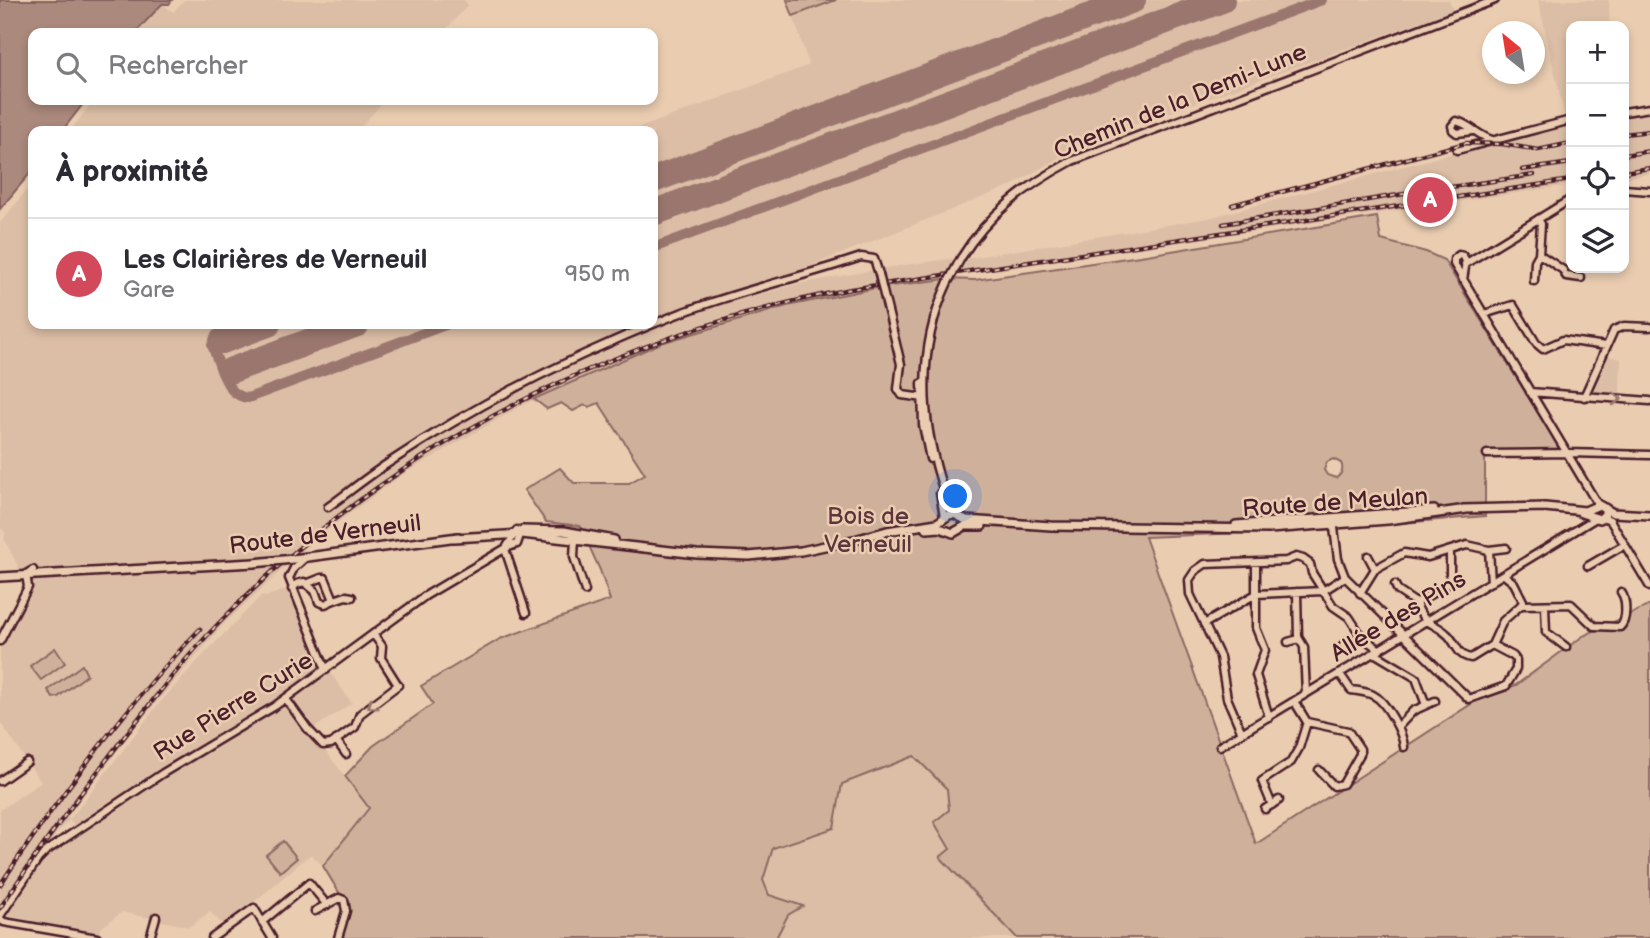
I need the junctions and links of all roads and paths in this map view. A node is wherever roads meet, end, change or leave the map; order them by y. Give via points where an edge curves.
1 (1495, 0) edge
2 (1650, 108) edge
3 (1629, 111) edge
4 (1566, 121) edge
5 (1473, 131) dead end
6 (1493, 140) junction
7 (1457, 150) dead end
8 (1629, 189) edge
9 (1650, 191) edge
10 (1566, 202) edge
11 (1538, 219) junction
12 (1481, 253) junction
13 (1539, 254) junction
14 (1463, 256) junction
15 (1465, 265) junction
16 (1455, 266) junction
17 (1581, 278) dead end
18 (1463, 280) junction
19 (1534, 281) dead end
20 (1483, 314) junction
21 (658, 323) edge
22 (1650, 327) edge
23 (644, 329) edge
24 (1606, 346) junction
25 (1530, 392) junction
26 (1584, 397) junction
27 (923, 398) junction
28 (1650, 401) edge
29 (1569, 453) junction
30 (1487, 454) dead end
31 (1650, 455) edge
32 (1598, 506) junction
33 (328, 507) dead end
34 (1514, 508) junction
35 (957, 515) junction
36 (1605, 516) junction
37 (1650, 516) edge
38 (944, 518) junction
39 (1335, 521) junction
40 (1611, 522) junction
41 (1051, 526) junction
42 (960, 530) junction
43 (568, 531) junction
44 (946, 531) junction
45 (519, 532) junction
46 (501, 534) junction
47 (454, 538) junction
48 (575, 539) junction
49 (851, 541) junction
50 (624, 544) junction
51 (1624, 545) junction
52 (505, 548) junction
53 (1506, 548) dead end
54 (1489, 550) junction
55 (1450, 551) junction
56 (1368, 556) dead end
57 (306, 557) junction
58 (1256, 564) junction
59 (1588, 566) dead end
60 (1375, 569) junction
61 (30, 572) junction
62 (0, 575) edge
63 (1504, 575) junction
64 (1345, 577) junction
65 (1492, 582) junction
66 (306, 584) junction
67 (1395, 585) dead end
68 (1650, 587) edge
69 (292, 589) junction
70 (585, 591) dead end
71 (1323, 591) junction
72 (1297, 592) junction
73 (1621, 592) dead end
74 (1360, 593) junction
75 (1256, 594) junction
76 (352, 597) dead end
77 (334, 600) junction
78 (1416, 603) junction
79 (1521, 605) junction
80 (1545, 605) junction
81 (526, 613) dead end
82 (1426, 622) junction
83 (1204, 624) junction
84 (373, 634) junction
85 (1404, 635) junction
86 (1362, 637) junction
87 (1299, 639) junction
88 (0, 641) edge
89 (1288, 642) dead end
90 (1343, 645) dead end
91 (1492, 645) junction
92 (1566, 647) dead end
93 (1377, 652) junction
94 (326, 670) junction
95 (1340, 674) junction
96 (1306, 694) junction
97 (286, 699) junction
98 (1294, 701) junction
99 (1435, 701) dead end
100 (1426, 705) junction
101 (1269, 716) junction
102 (1307, 722) junction
103 (1398, 727) junction
104 (1242, 733) junction
105 (336, 740) junction
106 (1220, 746) dead end
107 (1404, 747) dead end
108 (346, 754) dead end
109 (27, 762) dead end
110 (1319, 770) dead end
111 (0, 781) edge
112 (1279, 800) dead end
113 (327, 905) junction
114 (315, 911) dead end
115 (0, 917) edge
116 (156, 917) dead end
117 (262, 922) junction
118 (94, 938) edge
119 (150, 938) edge
120 (212, 938) edge
121 (272, 938) edge
122 (338, 938) edge

1 - 27 street, Chemin de la Demi-Lune, bridge via 1072,161 1038,180 978,234 948,282 929,333
2 - 3 street
4 - 6 street
5 - 6 street
6 - 7 street
8 - 9 street
10 - 11 street
11 - 12 street
11 - 13 street
12 - 14 street
12 - 15 street
13 - 17 street via 1566,276
13 - 19 street
14 - 15 street
14 - 16 street via 1455,257
15 - 16 street
15 - 18 street
16 - 18 street
18 - 20 street
20 - 24 street via 1513,305 1544,349 1563,340
20 - 25 street
21 - 27 street, bridge via 861,257 874,259 901,364 898,389 902,395
22 - 24 street via 1618,327
23 - 33 street, bridge via 503,394 446,426
24 - 26 street
25 - 26 street
25 - 29 street
26 -> 28 street
27 - 35 street via 935,462 948,505
27 - 38 street via 926,445
29 - 30 street
29 - 31 street
29 - 32 street
32 - 34 main road, Route de Meulan via 1585,511
32 - 36 main road
32 - 36 main road via 1591,512
34 - 36 main road, Route de Meulan
34 - 39 main road, Route de Meulan
35 - 38 main road via 950,513
35 - 41 main road, Route de Meulan via 980,522
35 - 42 main road
36 - 37 main road, Route de Meulan
36 - 40 street
36 - 40 street via 1613,517
36 - 63 street, Allée des Pins
38 - 44 main road
38 - 49 main road, Route de Verneuil
39 - 41 main road, Route de Meulan via 1269,529
39 - 64 street via 1338,559
40 - 51 street
41 - 42 main road, Route de Meulan via 970,526
42 - 44 main road
43 - 45 main road, Route de Verneuil
43 - 48 street
43 - 50 main road, Route de Verneuil
44 - 49 main road, Route de Verneuil via 930,529
45 - 46 main road, Route de Verneuil
45 - 47 main road, Route de Verneuil
45 - 48 main road, Route de Verneuil
45 - 52 street, Rue Pierre Curie
46 - 47 main road, Route de Verneuil
46 - 52 street
47 - 57 main road, Route de Verneuil
48 - 50 main road, Route de Verneuil
48 - 70 street via 574,557
49 - 50 main road, Route de Verneuil via 749,556
51 - 59 street
51 - 68 street
52 - 81 street
52 - 84 street, Rue Pierre Curie via 433,590
53 - 54 street
54 - 55 street via 1467,545
54 - 65 street
55 - 60 street via 1428,557 1404,553
55 - 78 street via 1451,580
56 - 60 street
57 - 61 main road, Route de Verneuil, bridge
57 - 69 street via 289,574
58 - 71 street via 1303,559
58 - 75 street
58 - 83 street via 1212,563 1195,571 1189,589
60 - 74 street
61 - 62 main road, Route de Verneuil
61 - 88 street
63 - 65 street, Allée des Pins
63 - 79 street via 1518,590
64 - 71 street
64 - 74 street
65 - 82 street, Allée des Pins
66 - 69 street
66 - 77 street via 319,602
66 - 77 street via 325,578
67 - 78 street
69 - 94 street
71 - 72 street
71 - 86 street
72 - 75 street
72 - 87 street
73 - 80 street via 1624,620 1620,627 1594,626 1571,604
74 - 85 street
75 - 83 street
75 - 101 street via 1257,633 1265,650 1256,675
76 - 77 street
78 - 82 street
79 - 80 street
79 - 91 street via 1503,621
80 - 92 street via 1546,632
82 - 85 street, Allée des Pins
82 - 91 street via 1448,635 1467,658
83 - 104 street via 1220,657 1227,698
84 - 94 street, Rue Pierre Curie
84 -> 105 street via 398,685 360,713 355,727
85 - 91 street via 1469,699 1506,686 1516,669 1513,656
85 - 93 street, Allée des Pins
86 - 90 street
86 - 93 street
87 - 89 street
87 - 96 street via 1304,647
93 - 95 street, Allée des Pins
93 - 100 street via 1416,678
94 - 97 street, Rue Pierre Curie
95 - 96 street, Allée des Pins
95 - 103 street via 1351,690 1374,695
96 - 98 street, Allée des Pins
97 - 105 street via 321,744
97 - 115 street, Rue Pierre Curie via 46,851
98 - 101 street, Allée des Pins
98 - 102 street
99 - 100 street
100 - 103 street
101 - 104 street, Allée des Pins
102 - 110 street via 1348,731 1360,748 1343,784 1334,786
102 - 112 street via 1291,762 1262,781 1269,807
103 - 107 street
104 - 106 street, Allée des Pins
105 - 108 street
109 - 111 street
113 - 114 street
113 - 117 street via 309,883
113 - 122 street via 344,900 346,911
115 - 118 street via 4,922
116 - 119 street
117 - 120 street via 254,908
117 - 121 street

